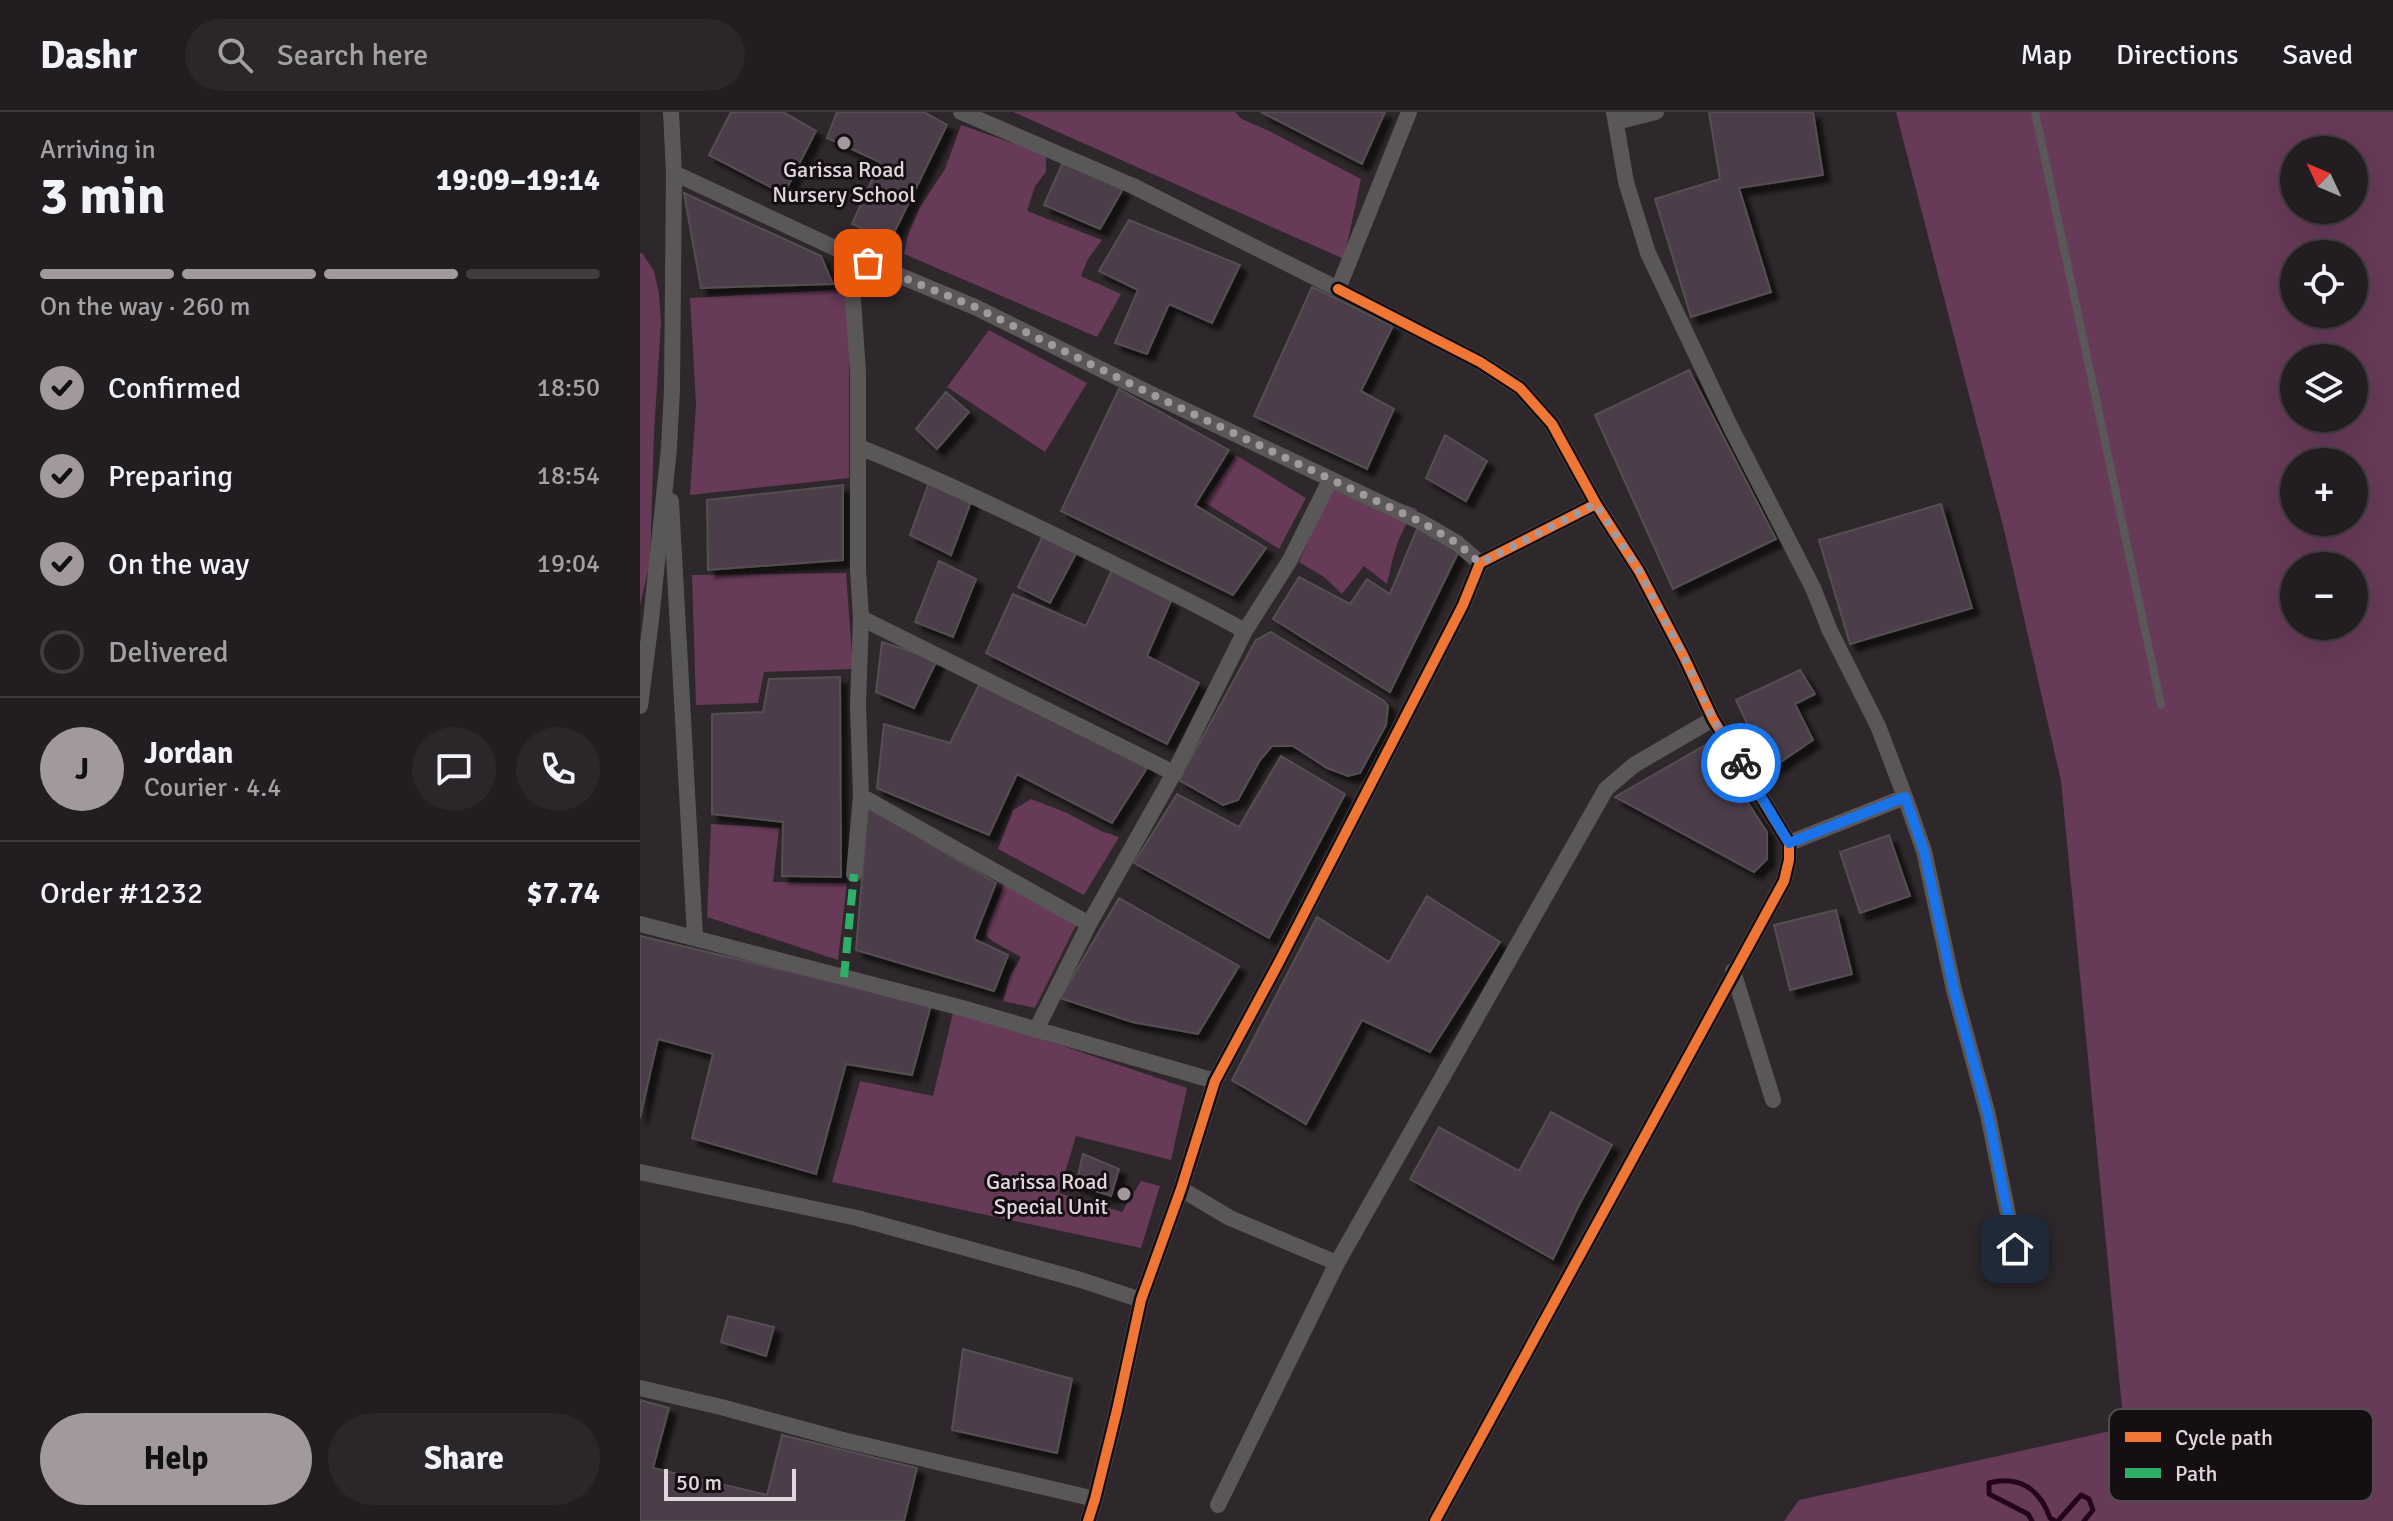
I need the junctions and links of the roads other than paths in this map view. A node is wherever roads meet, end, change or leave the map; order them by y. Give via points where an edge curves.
1 (671, 112) edge
2 (961, 112) edge
3 (1409, 112) edge
4 (1656, 112) edge
5 (2035, 112) edge
6 (1615, 117) edge
7 (674, 173) junction
8 (850, 255) junction
9 (1338, 289) junction
10 (859, 447) junction
11 (669, 448) junction
12 (1330, 480) junction
13 (1596, 504) junction
14 (1480, 563) junction
15 (861, 618) junction
16 (1245, 631) junction
17 (2161, 705) dead end
18 (640, 706) edge
19 (1713, 719) junction
20 (1174, 773) junction
21 (861, 796) junction
22 (1905, 797) junction
23 (1789, 843) junction
24 (854, 874) dead end
25 (640, 924) edge
26 (1089, 924) junction
27 (695, 937) junction
28 (1733, 971) junction
29 (1036, 1030) junction
30 (1215, 1081) junction
31 (1773, 1100) dead end
32 (640, 1172) edge
33 (1181, 1189) junction
34 (2015, 1249) dead end
35 (1337, 1263) junction
36 (1141, 1300) junction
37 (640, 1388) edge
38 (1095, 1499) junction
39 (1218, 1505) dead end
40 (1088, 1521) edge
41 (1435, 1521) edge

1 - 7 street
2 - 9 street via 1133,186
3 - 9 street
4 - 6 street
5 - 17 lane
6 - 22 street via 1626,182 1648,253 1813,588
7 - 8 street
7 - 11 street
8 - 10 street
8 - 12 street via 975,307
9 - 13 street via 1520,388 1552,424
10 - 15 street
10 - 16 street via 1011,513
11 - 18 street
11 - 27 street
12 - 14 street via 1421,522
12 - 16 street via 1290,560
13 - 14 street
13 - 19 street via 1639,571
14 - 30 street
15 - 20 street
15 - 21 street
16 - 20 street
19 - 23 street
19 - 35 street via 1634,765 1606,789
20 - 26 street
21 - 24 street
21 - 26 street
22 - 23 street
22 - 34 street via 1924,851
23 - 28 street via 1784,881
25 - 27 street
26 - 29 street
27 - 29 street
28 - 31 street
28 - 41 street
29 - 30 street
30 - 33 street
32 - 36 street via 857,1218
33 - 35 street via 1230,1218
33 - 36 street
35 - 39 street
36 - 38 street
37 - 38 street
38 - 40 street

